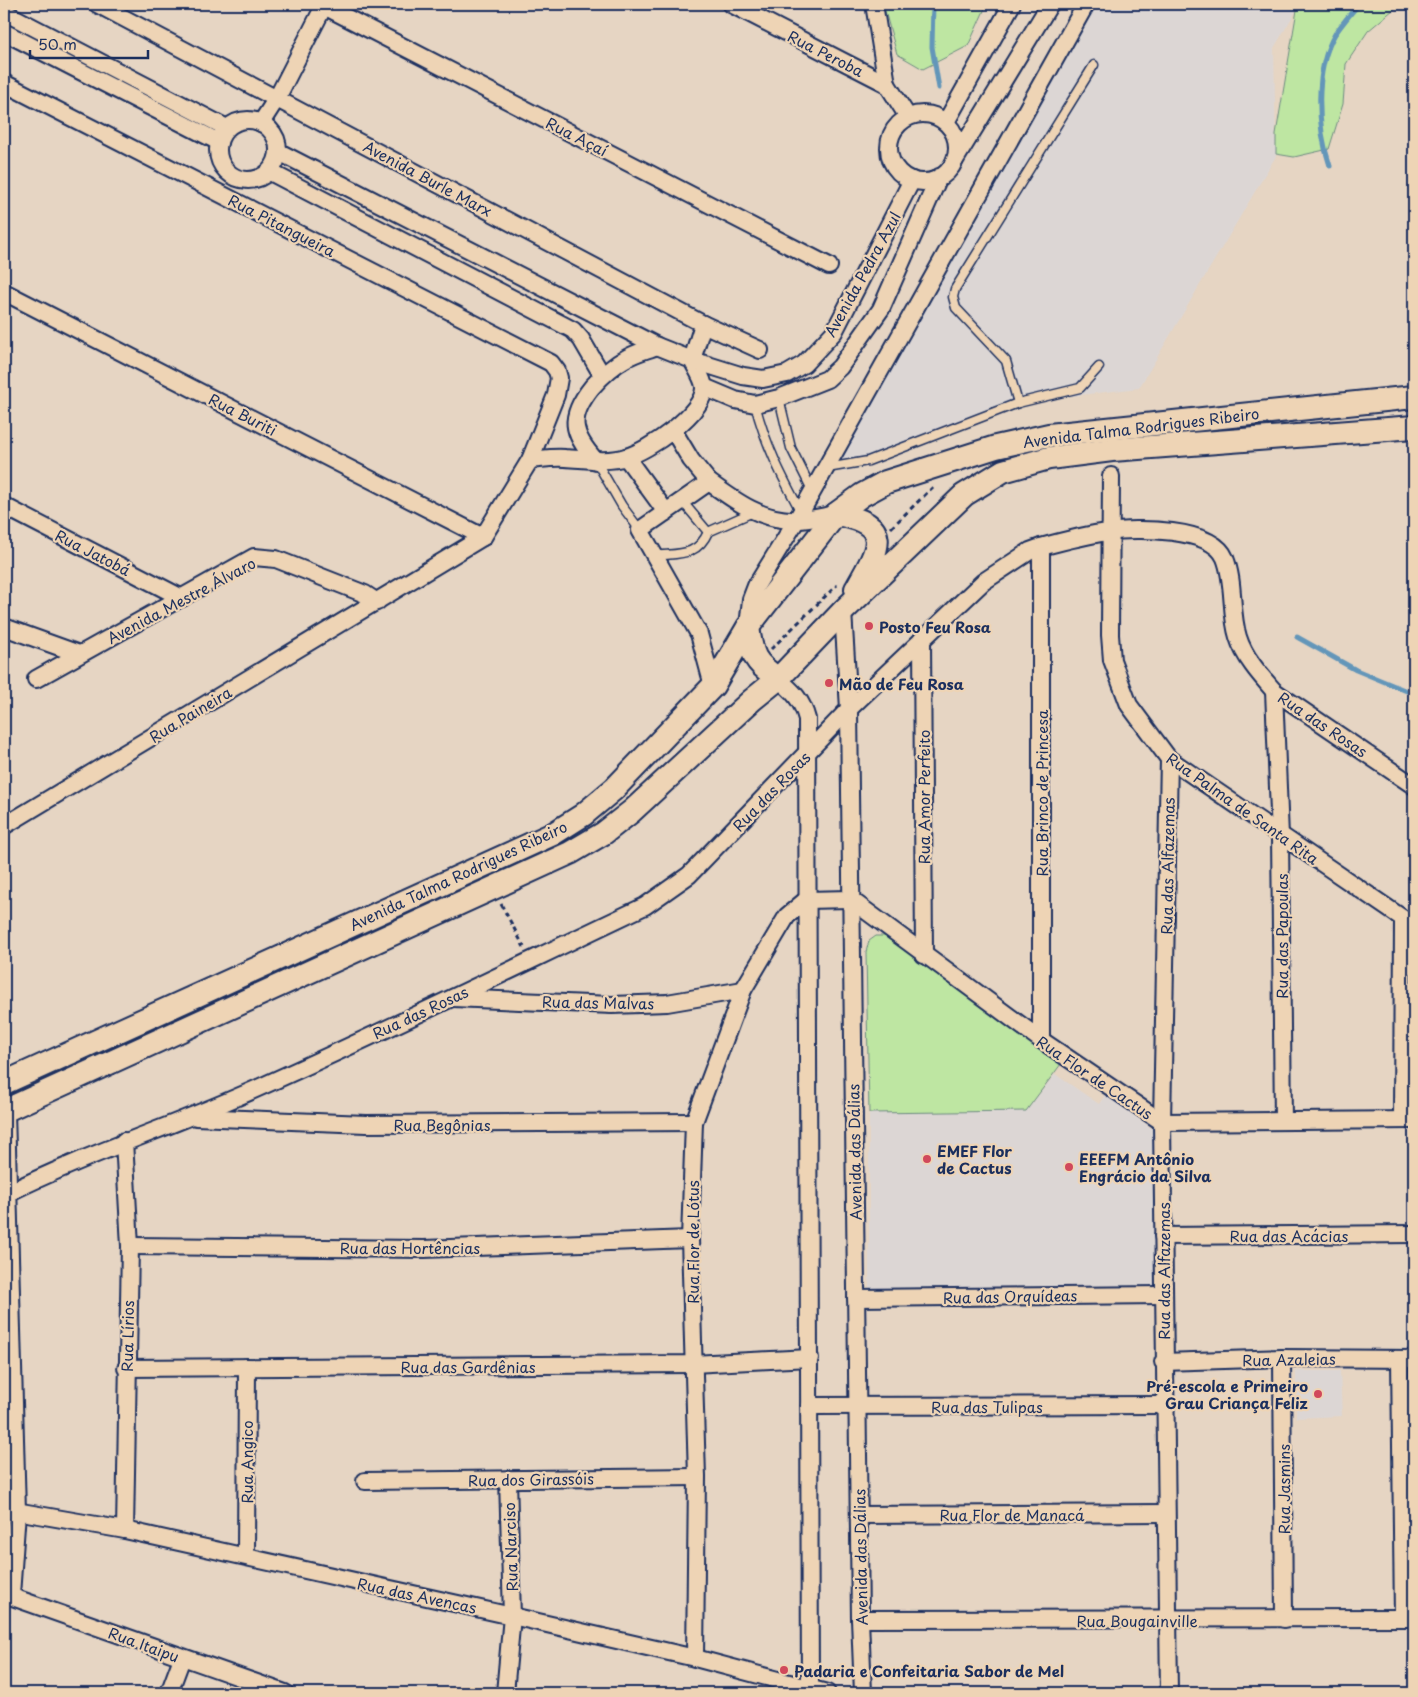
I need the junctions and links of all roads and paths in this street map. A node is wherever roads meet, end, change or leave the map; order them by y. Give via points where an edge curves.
1 (96, 4) edge
2 (731, 4) edge
3 (874, 4) edge
4 (1012, 4) edge
5 (1050, 4) edge
6 (1086, 4) edge
7 (325, 5) edge
8 (4, 12) edge
9 (4, 32) edge
10 (1094, 65) dead end
11 (4, 83) edge
12 (887, 84) junction
13 (277, 98) junction
14 (908, 117) junction
15 (261, 122) junction
16 (946, 122) junction
17 (223, 135) junction
18 (279, 152) junction
19 (954, 162) junction
20 (270, 172) junction
21 (231, 176) junction
22 (939, 177) junction
23 (912, 180) junction
24 (223, 194) junction
25 (829, 266) dead end
26 (4, 292) edge
27 (703, 324) junction
28 (657, 346) junction
29 (760, 350) dead end
30 (692, 360) junction
31 (1099, 367) dead end
32 (602, 375) junction
33 (704, 387) junction
34 (1414, 397) edge
35 (779, 398) junction
36 (1018, 402) junction
37 (755, 404) junction
38 (1414, 427) edge
39 (673, 430) junction
40 (577, 432) junction
41 (626, 457) junction
42 (564, 458) junction
43 (530, 460) junction
44 (596, 461) junction
45 (825, 469) junction
46 (1111, 476) dead end
47 (709, 482) junction
48 (938, 482) dead end
49 (812, 490) junction
50 (682, 501) junction
51 (4, 506) edge
52 (666, 512) junction
53 (754, 512) junction
54 (836, 514) junction
55 (798, 516) junction
56 (640, 530) junction
57 (1110, 531) junction
58 (708, 532) junction
59 (886, 534) dead end
60 (483, 537) junction
61 (1041, 547) junction
62 (655, 556) junction
63 (840, 582) dead end
64 (182, 598) junction
65 (377, 602) junction
66 (843, 612) junction
67 (4, 627) edge
68 (748, 627) junction
69 (922, 639) junction
70 (79, 654) junction
71 (756, 662) junction
72 (36, 679) dead end
73 (778, 679) junction
74 (713, 686) junction
75 (1274, 691) junction
76 (849, 709) junction
77 (806, 755) junction
78 (1169, 759) junction
79 (1414, 786) edge
80 (4, 826) edge
81 (1280, 836) junction
82 (493, 888) junction
83 (850, 898) junction
84 (806, 900) junction
85 (1409, 923) edge
86 (924, 955) junction
87 (531, 960) junction
88 (743, 990) junction
89 (451, 998) junction
90 (1040, 1040) junction
91 (4, 1083) edge
92 (5, 1111) edge
93 (191, 1117) junction
94 (1408, 1120) edge
95 (1283, 1121) junction
96 (694, 1122) junction
97 (1162, 1122) junction
98 (124, 1141) junction
99 (6, 1194) edge
100 (1414, 1234) edge
101 (1163, 1236) junction
102 (690, 1239) junction
103 (130, 1246) junction
104 (1163, 1295) junction
105 (856, 1298) junction
106 (810, 1358) junction
107 (1282, 1358) junction
108 (1407, 1359) edge
109 (1163, 1362) junction
110 (692, 1364) junction
111 (247, 1367) junction
112 (126, 1368) junction
113 (1164, 1405) junction
114 (809, 1406) junction
115 (858, 1407) junction
116 (697, 1477) junction
117 (508, 1479) junction
118 (364, 1480) dead end
119 (10, 1511) edge
120 (1165, 1513) junction
121 (859, 1515) junction
122 (125, 1530) junction
123 (246, 1556) junction
124 (7, 1595) edge
125 (512, 1616) junction
126 (1409, 1618) edge
127 (860, 1619) junction
128 (1284, 1619) junction
129 (1168, 1620) junction
130 (182, 1658) junction
131 (695, 1658) junction
132 (810, 1691) edge
133 (169, 1693) edge
134 (285, 1693) edge
135 (505, 1693) edge
136 (827, 1693) edge
137 (863, 1693) edge
138 (1169, 1693) edge

1 - 13 street, Avenida Burle Marx
2 - 12 street, Rua Peroba
3 - 12 street
4 - 16 street
5 - 19 street
6 - 45 street
7 - 13 street
7 - 25 street, Rua Açaí
8 - 17 street
9 - 17 street
10 - 36 lane via 953,297 956,308 1006,361
11 - 24 street, Rua Pitangueira
12 - 14 street
13 - 15 street
13 - 27 street, Avenida Burle Marx
14 - 16 street via 928,114
14 - 23 street via 892,133 890,150 894,166
15 - 17 street via 240,121
15 - 18 street via 274,134
16 - 19 street via 954,134 957,148
17 - 21 street via 220,162
18 - 20 street
18 - 28 street
19 - 22 street
20 - 21 street via 252,181
20 - 32 street via 573,330
21 - 24 street
22 - 23 street via 926,182
22 - 35 street, Avenida Pedra Azul via 881,309 840,367 827,379
23 - 30 street, Avenida Pedra Azul via 834,332 804,364 787,374 763,379
24 - 43 street, Rua Pitangueira via 551,363 559,378 556,395
26 - 60 street, Rua Buriti
27 - 29 street, Avenida Burle Marx
27 - 30 street
28 - 30 street
28 - 32 street via 626,358
30 - 33 street
31 - 36 lane via 1080,388
32 - 40 street via 579,403 575,415
33 - 37 street, Avenida Pedra Azul via 735,400
33 - 39 street via 701,399
34 - 54 main road, Avenida Talma Rodrigues Ribeiro via 1049,435 996,447 886,482
35 - 37 street, Avenida Pedra Azul
35 - 49 lane via 791,448
36 - 45 lane via 868,461
37 - 55 lane via 762,432
38 - 66 main road, Avenida Talma Rodrigues Ribeiro via 1112,450 1049,458 1003,472 964,495
39 - 41 street
39 - 47 street
40 - 42 street
40 - 44 street via 584,448
41 - 44 street
41 - 52 street
42 - 43 street
42 - 44 street
43 - 60 street
44 - 56 lane
45 - 49 street
46 - 57 street, Rua Palma de Santa Rita
47 - 50 street
47 - 53 street
48 - 59 path
49 - 55 street
50 - 52 street
50 - 58 lane
51 - 64 street, Rua Jatobá
52 - 56 street
53 - 55 street
53 - 58 lane
54 - 55 street
54 - 66 main road via 859,518 870,524 876,533 876,550 871,563
54 - 68 main road, Avenida Talma Rodrigues Ribeiro
55 - 68 street via 756,586
56 - 62 street
57 - 61 street, Rua das Rosas
57 - 75 street, Rua das Rosas via 1164,531 1210,542 1224,556 1229,571 1238,637 1256,671
57 - 78 street, Rua Palma de Santa Rita via 1112,660 1130,706
58 - 62 lane via 702,545 696,549
60 - 65 street
61 - 69 street, Rua das Rosas via 983,582
61 - 90 street, Rua Brinco de Princesa
62 - 74 street via 699,634
63 - 71 path
64 - 65 street, Avenida Mestre Álvaro via 254,558 276,559 365,594
64 - 70 street, Avenida Mestre Álvaro
65 - 80 street, Rua Paineira
66 - 73 main road, Avenida Talma Rodrigues Ribeiro
66 - 76 street, Avenida das Dálias
67 - 70 street
68 - 71 main road
68 - 74 main road, Avenida Talma Rodrigues Ribeiro
69 - 76 street, Rua das Rosas
69 - 86 street, Rua Amor Perfeito
70 - 72 street, Avenida Mestre Álvaro
71 - 73 main road
73 - 77 street via 798,695 804,706
73 - 82 main road, Avenida Talma Rodrigues Ribeiro via 604,833 570,853
74 - 91 main road, Avenida Talma Rodrigues Ribeiro via 614,789 583,815 553,834
75 - 79 street, Rua das Rosas
75 - 81 street, Rua das Papoulas
76 - 77 street, Rua das Rosas
76 - 83 street, Avenida das Dálias
77 - 84 street
77 - 87 street, Rua das Rosas via 689,875 645,906
78 - 81 street, Rua Palma de Santa Rita
78 - 97 street, Rua das Alfazemas
81 - 85 street, Rua Palma de Santa Rita
81 - 95 street, Rua das Papoulas
82 - 87 path
82 - 92 main road, Avenida Talma Rodrigues Ribeiro
83 - 84 street
83 - 86 street, Rua Flor de Cactus
83 - 105 street, Avenida das Dálias
84 - 88 street, Rua Flor de Lótus via 787,916
84 - 106 street
85 - 94 street
86 - 90 street, Rua Flor de Cactus
87 - 89 street, Rua das Rosas
88 - 89 street, Rua das Malvas via 667,1003 612,1005
88 - 96 street, Rua Flor de Lótus
89 - 93 street, Rua das Rosas
90 - 97 street, Rua Flor de Cactus
92 - 99 street
93 - 96 street, Rua Begônias via 366,1124
93 - 98 street, Rua das Rosas
94 - 95 street, Rua Flor de Cactus
95 - 97 street, Rua Flor de Cactus
96 - 102 street, Rua Flor de Lótus
97 - 101 street, Rua das Alfazemas
98 - 99 street, Rua das Rosas
98 - 103 street, Rua Lírios
99 - 119 street
100 - 101 street, Rua das Acácias
101 - 104 street, Rua das Alfazemas
102 - 103 street, Rua das Hortências via 424,1249
102 - 110 street, Rua Flor de Lótus
103 - 112 street, Rua Lírios
104 - 105 street, Rua das Orquídeas
104 - 109 street, Rua das Alfazemas
105 - 115 street, Avenida das Dálias
106 - 110 street, Rua das Gardênias
106 - 114 street
107 - 108 street, Rua Azaleias
107 - 109 street, Rua Azaleias
107 - 128 street, Rua Jasmins
108 - 126 street
109 - 113 street, Rua das Alfazemas
110 - 111 street, Rua das Gardênias
110 - 116 street, Rua Flor de Lótus
111 - 112 street, Rua das Gardênias
111 - 123 street, Rua Angico
112 - 122 street, Rua Lírios
113 - 115 street, Rua das Tulipas
113 - 120 street, Rua das Alfazemas
114 - 115 street, Rua das Tulipas
114 - 132 street
115 - 121 street, Avenida das Dálias
116 - 117 street, Rua dos Girassóis
116 - 131 street, Rua Flor de Lótus
117 - 118 street, Rua dos Girassóis
117 - 125 street, Rua Narciso
119 - 122 street, Rua das Avencas
119 - 124 street
120 - 121 street, Rua Flor de Manacá
120 - 129 street, Rua das Alfazemas
121 - 127 street, Avenida das Dálias
122 - 123 street, Rua das Avencas
123 - 125 street, Rua das Avencas
124 - 130 street, Rua Itaipu
125 - 131 street, Rua das Avencas
125 - 135 street, Rua Narciso
126 - 128 street, Rua Bougainville
127 - 129 street, Rua Bougainville
127 - 137 street, Avenida das Dálias
128 - 129 street, Rua Bougainville
129 - 138 street, Rua das Alfazemas
130 - 133 street
130 - 134 street, Rua Itaipu
131 - 132 street, Rua das Avencas
132 - 136 street, Rua das Avencas

